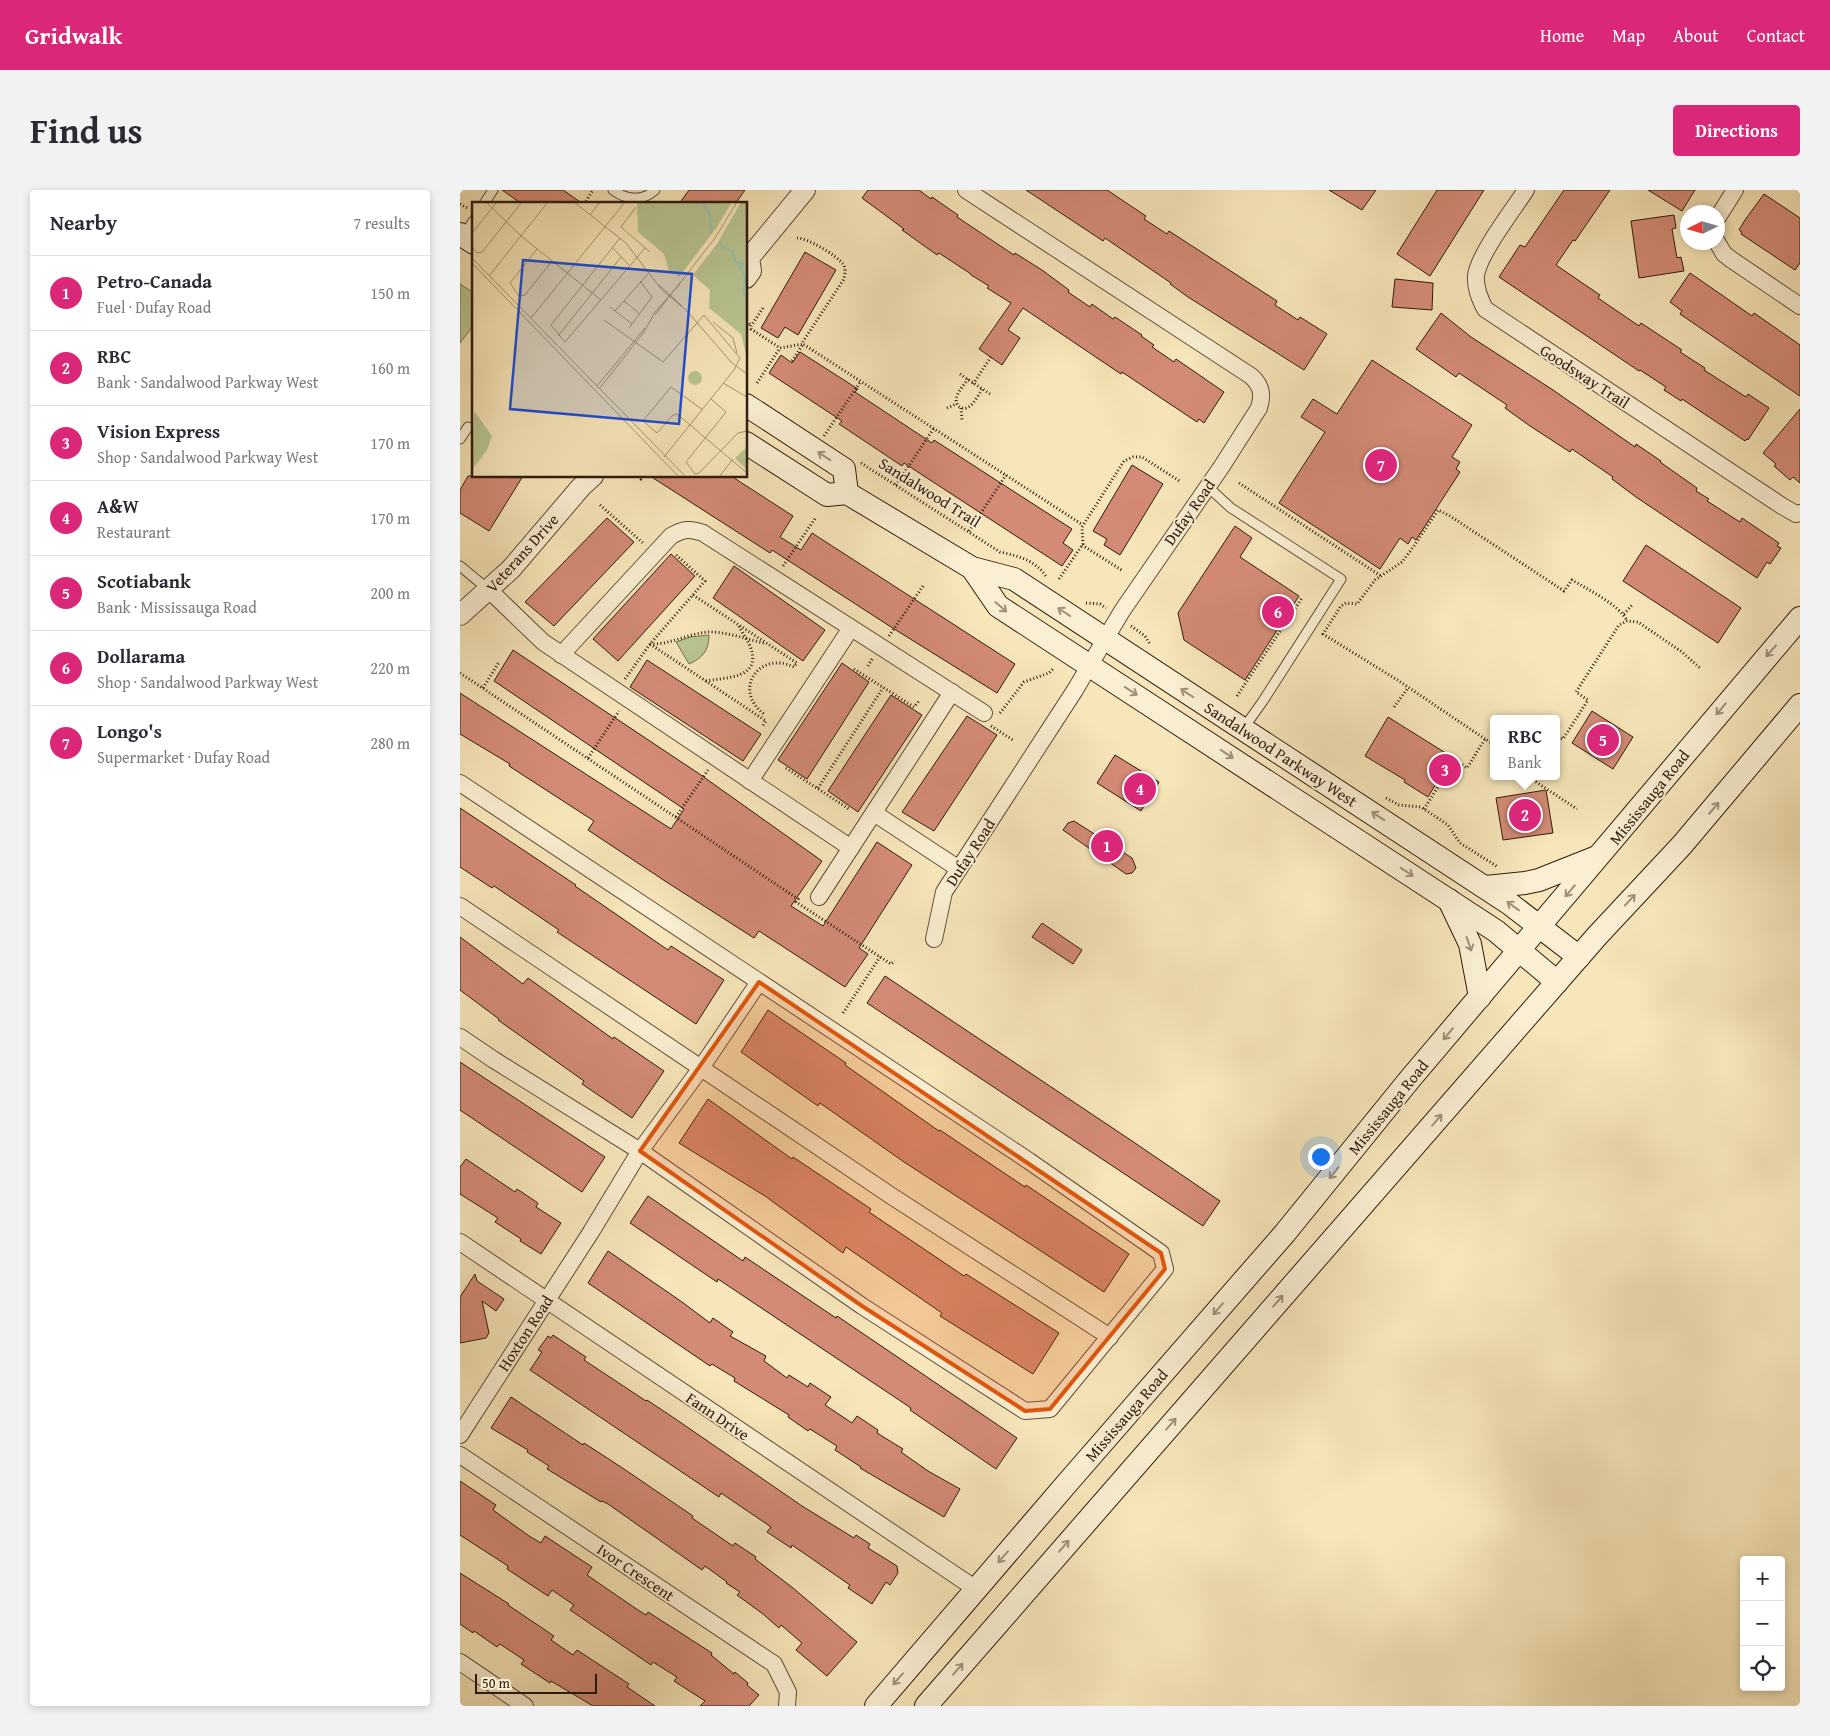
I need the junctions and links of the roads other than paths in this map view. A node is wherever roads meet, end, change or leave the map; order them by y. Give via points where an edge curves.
1 (493, 190) edge
2 (613, 190) edge
3 (655, 190) edge
4 (805, 190) edge
5 (966, 190) edge
6 (1526, 190) edge
7 (1735, 190) edge
8 (485, 202) edge
9 (1725, 205) edge
10 (1722, 250) edge
11 (748, 258) edge
12 (748, 275) edge
13 (1800, 306) edge
14 (748, 406) edge
15 (460, 430) edge
16 (460, 439) edge
17 (748, 444) edge
18 (586, 480) edge
19 (1207, 486) junction
20 (848, 493) junction
21 (1800, 513) edge
22 (460, 566) edge
23 (972, 568) junction
24 (489, 590) junction
25 (460, 615) edge
26 (1800, 618) edge
27 (850, 628) junction
28 (1105, 640) junction
29 (562, 655) junction
30 (1090, 665) junction
31 (952, 692) junction
32 (1800, 705) edge
33 (984, 713) dead end
34 (1242, 729) junction
35 (750, 781) junction
36 (460, 783) edge
37 (874, 813) junction
38 (851, 848) junction
39 (1600, 856) junction
40 (959, 869) junction
41 (1486, 887) junction
42 (819, 897) dead end
43 (1449, 899) junction
44 (460, 906) edge
45 (1540, 926) junction
46 (934, 939) dead end
47 (1520, 950) junction
48 (1579, 957) junction
49 (759, 982) junction
50 (1557, 982) junction
51 (1480, 997) junction
52 (460, 1037) edge
53 (701, 1068) junction
54 (640, 1151) junction
55 (460, 1242) edge
56 (546, 1301) junction
57 (1110, 1337) junction
58 (460, 1435) edge
59 (460, 1455) edge
60 (976, 1589) junction
61 (460, 1662) edge
62 (525, 1706) edge
63 (787, 1706) edge
64 (876, 1706) edge
65 (926, 1706) edge

1 - 8 lane
2 - 3 lane via 633,199 647,196
4 - 11 street
5 - 19 street, Dufay Road via 1257,382 1262,399 1259,408
6 - 21 street, Goodsway Trail via 1480,260 1476,276 1477,294 1484,310 1782,506
7 - 9 street
10 - 13 street
11 - 12 street via 751,271
20 -> 14 main road via 844,470
15 - 16 lane via 468,427
17 - 20 main road via 826,495
18 - 24 street, Veterans Drive via 511,569
19 - 28 street, Dufay Road
19 - 34 lane via 1231,508 1341,579
20 - 23 main road, Sandalwood Parkway West
22 - 24 lane
28 -> 23 main road, Sandalwood Parkway West via 1014,579
23 -> 30 main road, Sandalwood Parkway West via 998,606
24 - 25 street, Veterans Drive
24 - 29 street via 543,642
26 -> 39 main road, Mississauga Road
27 - 29 street via 692,528 671,536
27 - 31 street
27 - 35 street
28 - 30 street, Dufay Road
34 -> 28 main road, Sandalwood Parkway West
29 - 35 street
30 - 40 street, Dufay Road
30 -> 43 main road, Sandalwood Parkway West
31 - 33 street
31 - 37 street
48 -> 32 main road via 1682,845
41 -> 34 main road, Sandalwood Parkway West
35 - 38 street
36 - 49 street
37 - 38 street
37 - 40 street
38 - 42 street
39 - 41 main road via 1539,880
39 -> 45 main road, Mississauga Road
40 - 46 street, Dufay Road via 944,892
45 -> 41 main road, Sandalwood Parkway West
43 - 47 main road, Sandalwood Parkway West
43 -> 51 main road via 1470,944
44 - 53 street
45 - 47 main road, Mississauga Road
45 - 48 main road, Sandalwood Parkway West
47 - 50 main road, Sandalwood Parkway West
47 - 51 main road, Mississauga Road
48 - 50 main road
49 - 53 street, Hoxton Road
49 - 57 street via 1162,1253 1165,1269
65 -> 50 main road
51 -> 60 main road, Mississauga Road via 1285,1233
52 - 54 street
53 - 54 street, Hoxton Road
53 - 57 street
54 - 56 street, Hoxton Road
54 - 57 street via 862,1306 1025,1411 1050,1409
55 - 56 street, Fann Drive
56 - 58 street, Hoxton Road
56 - 60 street, Fann Drive
59 - 63 street, Ivor Crescent via 774,1664 788,1692
60 -> 64 main road, Mississauga Road
61 - 62 street

